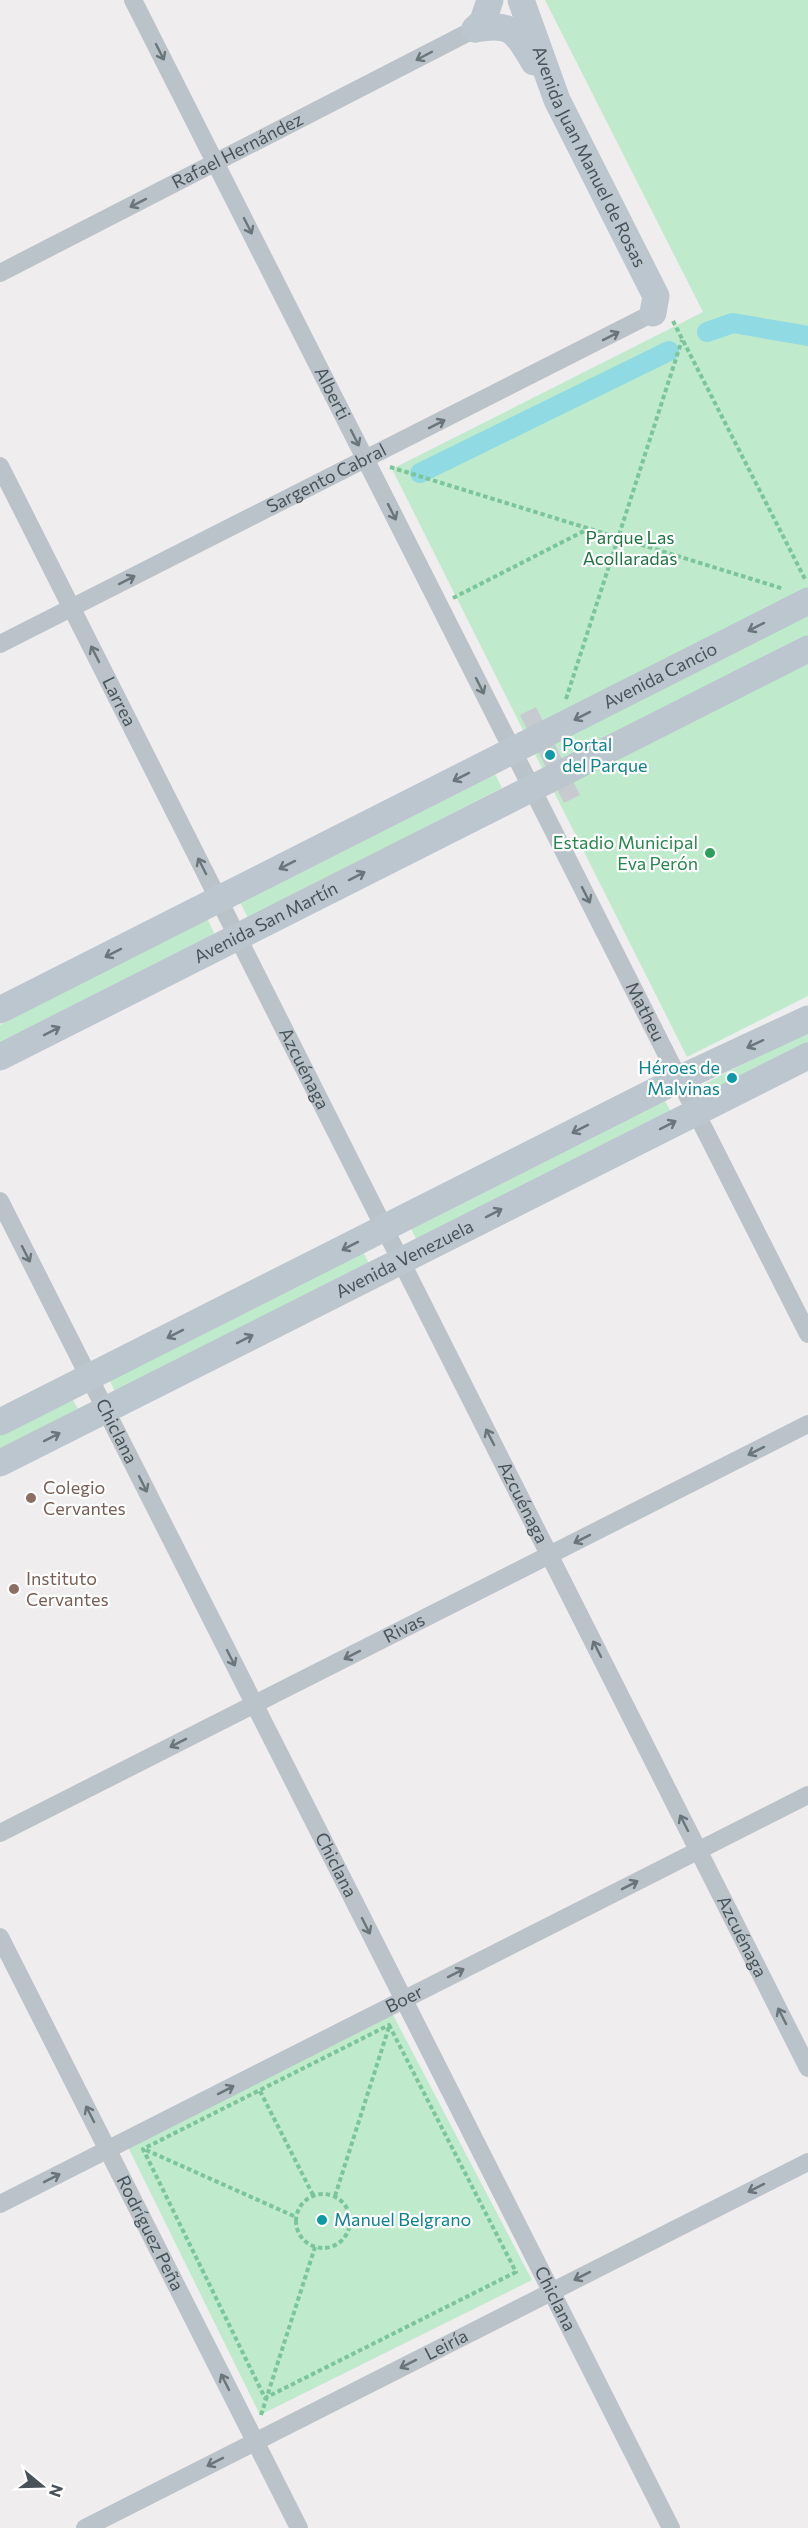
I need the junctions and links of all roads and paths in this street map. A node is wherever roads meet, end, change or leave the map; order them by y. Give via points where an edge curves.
1 (133, 0) edge
2 (490, 0) edge
3 (521, 0) edge
4 (475, 29) junction
5 (557, 100) junction
6 (216, 164) junction
7 (0, 273) edge
8 (653, 313) junction
9 (682, 340) junction
10 (366, 460) junction
11 (0, 466) edge
12 (588, 528) junction
13 (618, 537) junction
14 (808, 586) edge
15 (797, 595) edge
16 (439, 605) junction
17 (72, 608) junction
18 (0, 644) edge
19 (808, 649) edge
20 (556, 729) junction
21 (513, 750) junction
22 (531, 787) junction
23 (219, 899) junction
24 (237, 937) junction
25 (0, 1010) edge
26 (808, 1019) edge
27 (808, 1056) edge
28 (0, 1057) edge
29 (679, 1079) junction
30 (695, 1111) junction
31 (0, 1201) edge
32 (384, 1228) junction
33 (401, 1260) junction
34 (808, 1334) edge
35 (89, 1377) junction
36 (105, 1410) junction
37 (0, 1422) edge
38 (808, 1424) edge
39 (0, 1463) edge
40 (549, 1555) junction
41 (254, 1704) junction
42 (808, 1795) edge
43 (0, 1833) edge
44 (698, 1851) junction
45 (0, 1937) edge
46 (404, 2000) junction
47 (389, 2025) junction
48 (808, 2068) edge
49 (259, 2091) junction
50 (143, 2149) junction
51 (108, 2150) junction
52 (808, 2162) edge
53 (313, 2195) junction
54 (335, 2196) junction
55 (0, 2204) edge
56 (296, 2217) junction
57 (315, 2247) junction
58 (551, 2292) junction
59 (265, 2398) junction
60 (255, 2442) junction
61 (84, 2528) edge
62 (299, 2528) edge
63 (671, 2528) edge

1 -> 6 street, Alberti
2 - 4 street via 483,21
3 - 5 street, Avenida Juan Manuel de Rosas
4 - 5 street via 511,29
4 -> 6 street, Rafael Hernández
5 - 8 street, Avenida Juan Manuel de Rosas via 656,296
6 -> 7 street, Rafael Hernández
6 -> 10 street, Alberti
8 - 9 path via 671,317
10 -> 8 street, Sargento Cabral
9 - 13 path
9 - 14 path
10 - 12 path
10 -> 16 street, Alberti
17 -> 10 street, Sargento Cabral
11 - 17 street, Larrea
12 - 13 path
12 - 16 path
13 - 15 path
13 - 20 path
15 -> 20 street, Avenida Cancio
16 -> 21 street, Alberti
17 - 18 street, Sargento Cabral
23 -> 17 street, Larrea
19 - 22 street
20 - 21 street, Avenida Cancio
21 - 22 street, Alberti
21 -> 23 street
24 -> 22 street, Avenida San Martín
22 -> 29 street, Matheu
23 - 24 street, Larrea
23 -> 25 street
28 -> 24 street, Avenida San Martín
24 - 32 street, Azcuénaga
26 -> 29 street, Avenida Venezuela
27 - 30 street, Avenida Venezuela
29 - 30 street, Matheu
29 -> 32 street, Avenida Venezuela
33 -> 30 street, Avenida Venezuela
30 - 34 street, Matheu
31 -> 35 street, Chiclana
32 - 33 street, Azcuénaga
32 -> 35 street, Avenida Venezuela
36 -> 33 street, Avenida Venezuela
40 -> 33 street, Azcuénaga
35 - 36 street, Chiclana
35 - 37 street, Avenida Venezuela
39 -> 36 street, Avenida Venezuela
36 -> 41 street, Chiclana
38 -> 40 street, Rivas
40 -> 41 street, Rivas
44 -> 40 street, Azcuénaga
41 -> 43 street, Rivas
41 -> 46 street, Chiclana
42 - 44 street, Boer
46 -> 44 street, Boer
48 -> 44 street, Azcuénaga
51 -> 45 street, Rodríguez Peña
46 - 47 path
51 -> 46 street, Boer
46 - 58 street, Chiclana
47 - 49 path
47 - 54 path
47 - 59 path via 516,2272
49 - 50 path
49 - 53 path
50 - 51 path
50 - 56 path
50 - 59 path
55 -> 51 street, Boer
60 -> 51 street, Rodríguez Peña
52 -> 58 street, Leiría
53 - 54 path
53 - 56 path via 299,2207
54 - 57 path via 348,2209 348,2232 336,2246
56 - 57 path via 300,2236
57 - 59 path
58 -> 60 street, Leiría
58 - 63 street, Chiclana
59 - 60 path
60 -> 61 street, Leiría
60 - 62 street, Rodríguez Peña

